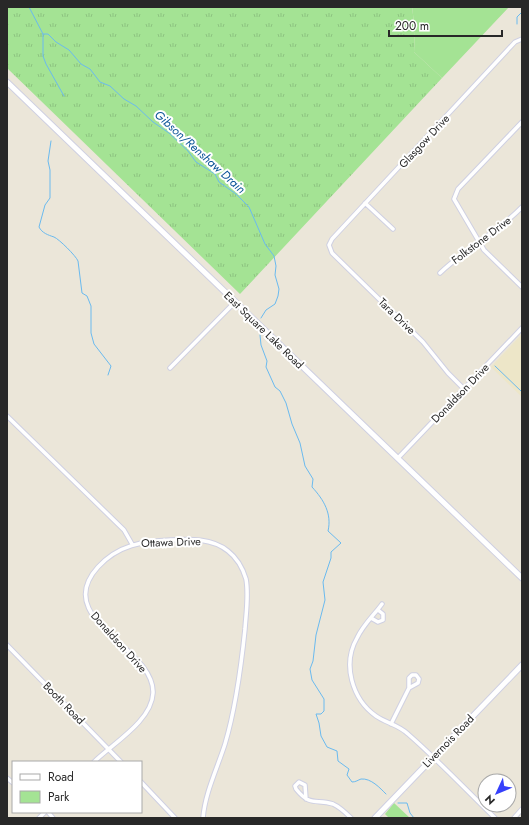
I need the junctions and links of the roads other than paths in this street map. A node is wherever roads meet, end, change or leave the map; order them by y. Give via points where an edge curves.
1 (522, 39) edge
2 (7, 82) edge
3 (522, 122) edge
4 (365, 203) junction
5 (522, 207) edge
6 (393, 229) dead end
7 (480, 242) junction
8 (329, 245) joint
9 (440, 274) dead end
10 (522, 288) edge
11 (235, 302) junction
12 (522, 328) edge
13 (170, 368) dead end
14 (464, 389) junction
15 (7, 416) edge
16 (398, 458) junction
17 (132, 544) junction
18 (522, 578) edge
19 (382, 604) dead end
20 (378, 610) junction
21 (371, 618) junction
22 (7, 645) edge
23 (522, 665) edge
24 (410, 688) dead end
25 (391, 724) junction
26 (109, 749) junction
27 (433, 758) junction
28 (95, 761) edge
29 (120, 761) edge
30 (142, 783) edge
31 (306, 799) junction
32 (522, 809) edge
33 (176, 818) edge
34 (203, 818) edge
35 (352, 818) edge
36 (375, 818) edge
37 (495, 818) edge
38 (514, 818) edge

1 - 4 street, Glasgow Drive via 515,42
2 - 11 main road, East Square Lake Road
3 - 7 street via 458,189 454,198
4 - 6 street
4 - 8 street, Glasgow Drive
5 - 7 street, Folkstone Drive via 500,229
7 - 9 street, Folkstone Drive via 460,255
7 - 10 street via 488,254
8 - 14 street, Tara Drive via 332,253 423,342
11 - 13 street
11 - 16 main road, East Square Lake Road
12 - 14 street, Donaldson Drive
14 - 16 street, Donaldson Drive
15 - 17 street, Ottawa Drive via 124,530
16 - 18 main road, East Square Lake Road
17 - 26 street, Donaldson Drive via 103,562 90,577 86,591 93,615 145,669 153,688 148,711
17 - 34 street, Ottawa Drive via 186,539 210,542 222,547 234,557 246,580 247,607 239,681 228,734 205,802
19 - 20 street
20 - 21 street
20 - 21 street via 383,614 382,620 378,622
21 - 25 street via 357,636 352,649 350,675 357,693 369,710
22 - 26 street, Booth Road
23 - 27 main road, Livernois Road
24 - 25 street
25 - 27 street via 406,732
26 - 28 street, Donaldson Drive
26 - 29 street, Booth Road
27 - 36 main road, Livernois Road
27 - 37 street
30 - 33 street
31 - 31 street via 296,789 298,782 305,785
31 - 35 street via 335,805
32 - 38 street

